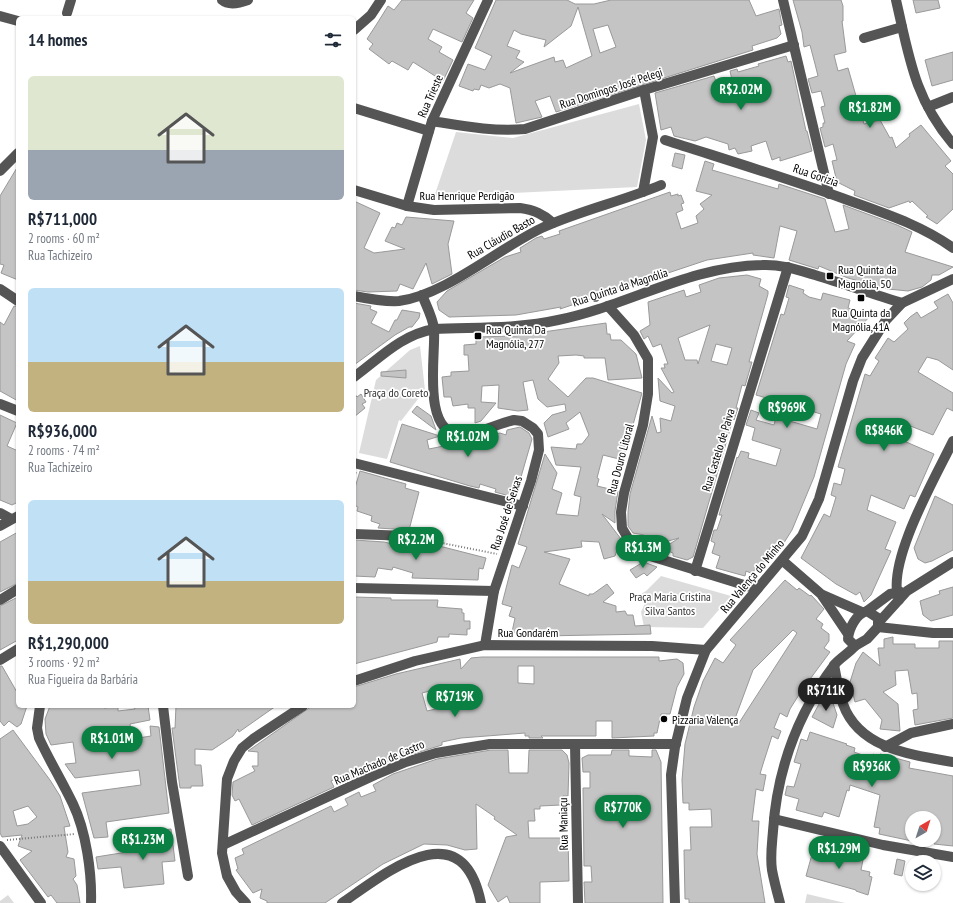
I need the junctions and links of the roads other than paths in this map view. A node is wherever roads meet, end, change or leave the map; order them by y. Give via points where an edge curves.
1 (71, 0) edge
2 (222, 0) edge
3 (248, 0) edge
4 (381, 0) edge
5 (488, 0) edge
6 (783, 0) edge
7 (896, 0) edge
8 (67, 13) dead end
9 (0, 16) edge
10 (16, 20) edge
11 (902, 27) junction
12 (356, 28) edge
13 (864, 38) dead end
14 (794, 45) junction
15 (644, 90) junction
16 (953, 97) edge
17 (356, 108) edge
18 (928, 108) junction
19 (431, 126) junction
20 (665, 140) dead end
21 (953, 144) edge
22 (16, 155) edge
23 (0, 171) edge
24 (661, 185) dead end
25 (356, 191) edge
26 (643, 192) junction
27 (829, 194) junction
28 (406, 206) junction
29 (553, 223) junction
30 (953, 248) edge
31 (788, 267) junction
32 (953, 279) edge
33 (0, 289) edge
34 (422, 295) junction
35 (356, 296) edge
36 (16, 300) edge
37 (902, 303) junction
38 (608, 306) junction
39 (434, 329) junction
40 (356, 375) edge
41 (0, 404) edge
42 (16, 410) edge
43 (953, 441) edge
44 (356, 464) edge
45 (523, 506) junction
46 (0, 513) edge
47 (15, 518) edge
48 (0, 526) edge
49 (356, 534) edge
50 (408, 536) road end
51 (783, 561) junction
52 (953, 562) edge
53 (695, 571) junction
54 (356, 588) edge
55 (757, 589) junction
56 (16, 590) edge
57 (494, 591) junction
58 (821, 594) junction
59 (898, 596) junction
60 (0, 600) edge
61 (865, 612) junction
62 (879, 624) junction
63 (953, 633) edge
64 (850, 640) junction
65 (485, 645) junction
66 (16, 650) edge
67 (706, 650) junction
68 (0, 660) edge
69 (836, 664) junction
70 (356, 679) edge
71 (40, 708) edge
72 (163, 708) edge
73 (300, 708) edge
74 (953, 724) edge
75 (575, 744) junction
76 (676, 744) junction
77 (885, 746) junction
78 (953, 762) edge
79 (774, 819) junction
80 (223, 845) junction
81 (0, 846) edge
82 (953, 857) edge
83 (188, 876) dead end
84 (41, 903) edge
85 (91, 903) edge
86 (246, 903) edge
87 (342, 903) edge
88 (481, 903) edge
89 (578, 903) edge
90 (675, 903) edge
91 (780, 903) edge

1 - 8 street
2 - 3 street via 237,3
4 - 12 street via 371,16
5 - 19 street, Rua Trieste
6 - 14 street
7 - 11 street
9 - 10 street
11 - 13 street
11 - 18 street via 912,71
14 - 15 street, Rua Domingos José Pelegi
14 - 27 street
15 - 19 street, Rua Domingos José Pelegi via 525,129 511,131
15 - 26 street via 653,137
16 - 18 street
17 - 19 street, Rua Domingos José Pelegi
18 - 21 street
19 - 28 street, Rua Trieste
20 - 27 street, Rua Gorízia
22 - 23 street
24 - 26 street, Rua Cláudio Basto
25 - 28 street, Rua Henrique Perdigão
26 - 29 street, Rua Cláudio Basto
27 - 30 street, Rua Gorízia via 915,225
28 - 29 street, Rua Henrique Perdigão via 441,210 520,208 538,212
29 - 34 street, Rua Cláudio Basto
31 - 37 street, Rua Quinta da Magnólia
31 - 38 street, Rua Quinta da Magnólia via 763,264 723,268 700,273
31 - 53 street, Rua Castelo de Paiva
32 - 37 street
33 - 36 street
34 - 35 street, Rua Cláudio Basto via 398,301
34 - 39 street, Rua José de Seixas
37 - 51 street, Rua Valença do Minho via 886,320 862,358 812,518
38 - 39 street, Rua Quinta da Magnólia via 536,324
38 - 53 street, Rua Douro Litoral via 634,335 648,359 648,394 643,425 624,493 622,528 632,545 647,556
39 - 40 street, Rua Quinta da Magnólia via 405,338
39 - 45 street, Rua José de Seixas via 435,404 439,419 446,428 454,433 467,434 514,420 528,423 538,434 539,450
41 - 42 street
43 - 59 street via 912,527 900,559
44 - 45 street
45 - 57 street, Rua José de Seixas
46 - 47 street
47 - 48 street
49 - 50 street
51 - 55 street, Rua Valença do Minho
51 - 58 street
52 - 59 street
53 - 55 street, Rua Douro Litoral
54 - 57 street
55 - 67 street, Rua Valença do Minho
56 - 60 street
57 - 65 street, Rua José de Seixas
58 - 61 street
58 - 64 street
59 - 61 street via 884,598
59 - 62 street
61 - 62 street via 875,615
61 - 64 street via 854,623
62 - 63 street via 933,633
62 - 64 street via 867,639
64 - 69 street
65 - 67 street, Rua Gondarém via 652,646
65 - 70 street, Rua Gondarém via 415,661
66 - 68 street
67 - 76 street, Rua Valença do Minho via 687,698
69 - 77 street via 841,699 847,714 860,731
69 - 79 street via 810,702 793,736 784,763
71 - 85 street via 37,728 39,738 74,805 83,833
72 - 83 street via 172,782
73 - 80 street via 253,739 242,748 234,761 227,779
74 - 77 street via 911,733
75 - 76 street, Rua Machado de Castro
75 - 80 street, Rua Machado de Castro via 490,744 436,753 375,775
75 - 89 street, Rua Maniaçu
76 - 90 street, Rua Valença do Minho via 670,796
77 - 78 street via 926,758
79 - 82 street via 883,845
79 - 91 street via 772,869
80 - 86 street via 222,853 227,876
81 - 84 street
87 - 88 street via 408,861 427,854 440,854 455,859 466,867 474,877

